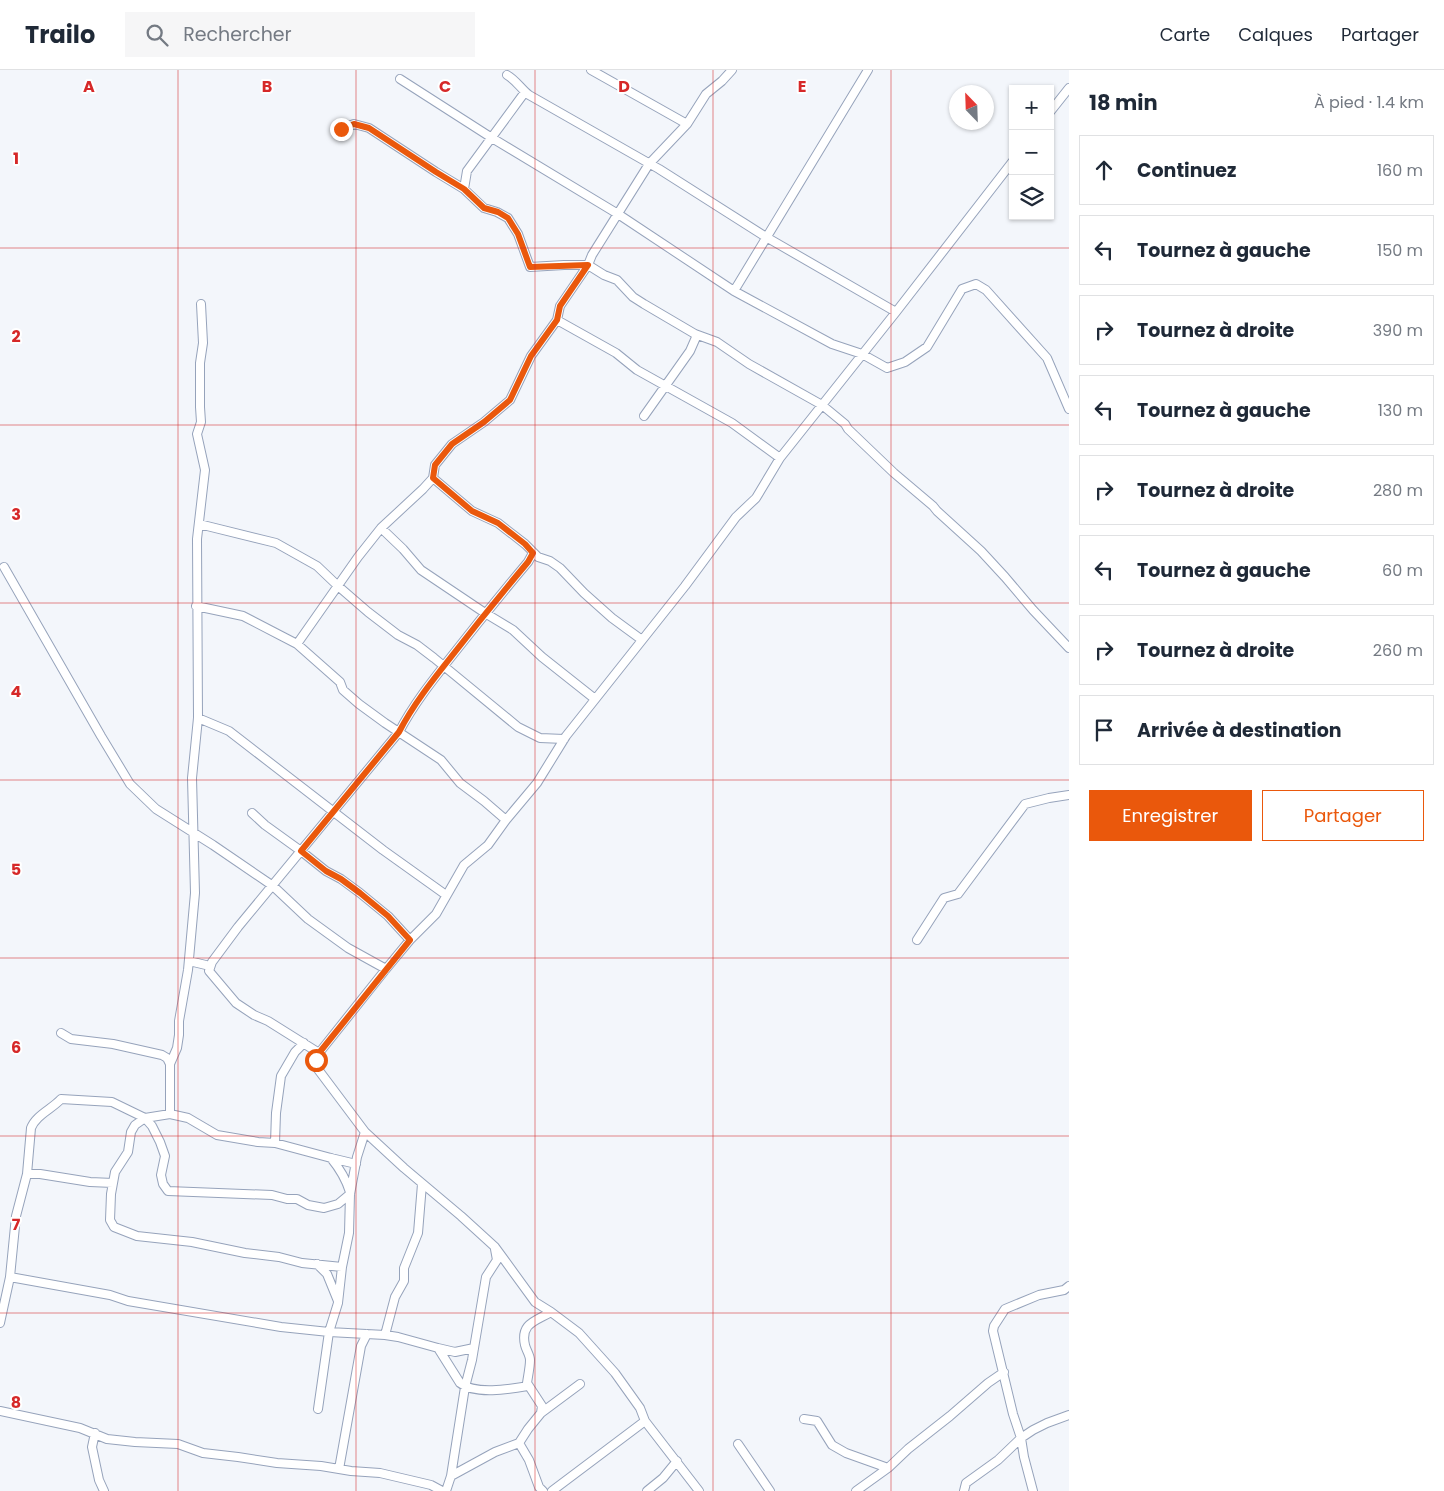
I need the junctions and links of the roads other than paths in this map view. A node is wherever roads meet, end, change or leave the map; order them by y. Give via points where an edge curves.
1 (591, 70) edge
2 (732, 70) edge
3 (868, 70) edge
4 (507, 75) dead end
5 (400, 79) dead end
6 (1069, 88) edge
7 (525, 92) junction
8 (1054, 107) edge
9 (687, 124) junction
10 (341, 129) dead end
11 (492, 138) junction
12 (649, 164) junction
13 (1009, 166) edge
14 (464, 189) junction
15 (618, 214) junction
16 (766, 237) junction
17 (588, 265) junction
18 (734, 291) junction
19 (201, 304) dead end
20 (896, 312) junction
21 (557, 320) junction
22 (697, 335) junction
23 (862, 354) junction
24 (666, 387) junction
25 (822, 405) junction
26 (1069, 408) edge
27 (644, 416) dead end
28 (780, 458) junction
29 (433, 478) junction
30 (199, 524) junction
31 (381, 528) junction
32 (533, 553) junction
33 (4, 567) dead end
34 (338, 586) junction
35 (196, 606) junction
36 (485, 614) junction
37 (642, 640) junction
38 (297, 644) junction
39 (1069, 648) edge
40 (444, 666) junction
41 (595, 699) junction
42 (198, 718) junction
43 (399, 732) junction
44 (564, 739) junction
45 (1069, 795) edge
46 (333, 812) junction
47 (252, 813) dead end
48 (506, 820) junction
49 (194, 833) junction
50 (301, 851) junction
51 (273, 886) junction
52 (446, 896) junction
53 (410, 940) junction
54 (917, 940) dead end
55 (189, 961) junction
56 (210, 966) junction
57 (386, 969) junction
58 (61, 1033) dead end
59 (304, 1043) junction
60 (319, 1053) junction
61 (170, 1064) junction
62 (170, 1114) junction
63 (145, 1118) junction
64 (365, 1132) junction
65 (275, 1143) junction
66 (331, 1158) junction
67 (356, 1164) junction
68 (27, 1174) junction
69 (113, 1183) junction
70 (422, 1184) junction
71 (350, 1194) junction
72 (495, 1247) junction
73 (317, 1264) junction
74 (342, 1267) junction
75 (10, 1277) junction
76 (1069, 1286) edge
77 (338, 1304) junction
78 (552, 1312) junction
79 (0, 1323) edge
80 (329, 1332) junction
81 (367, 1334) junction
82 (386, 1335) junction
83 (438, 1348) junction
84 (474, 1348) junction
85 (1004, 1372) junction
86 (580, 1384) dead end
87 (528, 1386) junction
88 (464, 1387) junction
89 (318, 1408) dead end
90 (0, 1411) edge
91 (541, 1413) junction
92 (1069, 1415) edge
93 (804, 1419) dead end
94 (645, 1421) junction
95 (95, 1433) junction
96 (1021, 1438) junction
97 (519, 1443) junction
98 (738, 1444) dead end
99 (677, 1462) junction
100 (888, 1468) junction
101 (339, 1469) junction
102 (451, 1476) junction
103 (431, 1485) junction
104 (104, 1491) edge
105 (425, 1491) edge
106 (442, 1491) edge
107 (446, 1491) edge
108 (543, 1491) edge
109 (552, 1491) edge
110 (648, 1491) edge
111 (699, 1491) edge
112 (770, 1491) edge
113 (856, 1491) edge
114 (964, 1491) edge
115 (1033, 1491) edge

1 - 9 street
2 - 9 street via 706,94
3 - 16 street
4 - 7 street
5 - 11 street
6 - 8 street
7 - 11 street
7 - 12 street
9 - 12 street
10 - 14 street via 354,124 369,128
11 - 14 street via 467,171
11 - 15 street
12 - 15 street
12 - 16 street
13 - 20 street
14 - 17 street via 484,208 508,218 518,234 530,267
15 - 17 street
15 - 18 street
16 - 18 street
16 - 20 street
17 - 21 street via 560,306
17 - 22 street via 617,280 633,297
18 - 23 street via 832,344
19 - 30 street via 204,343 200,363 201,422 197,434 205,470
20 - 23 street
21 - 24 street via 616,353
21 - 29 street via 531,356 510,400 452,444 435,465
22 - 24 street
22 - 25 street via 717,342
23 - 25 street
23 - 26 street via 887,368 905,362 927,347 962,290 976,284 986,290 1047,358
24 - 27 street
24 - 28 street via 732,423
25 - 28 street
25 - 39 street via 981,551
28 - 37 street via 756,498 736,517
29 - 31 street
29 - 32 street via 472,511 498,523
30 - 34 street via 276,543 317,566
30 - 35 street
31 - 34 street
31 - 36 street via 421,570
32 - 36 street
32 - 37 street via 560,568 612,618
33 - 49 street via 130,784 156,809
34 - 38 street
34 - 40 street via 398,635 418,645
35 - 38 street via 243,616
35 - 42 street
36 - 40 street
36 - 41 street via 513,630
37 - 41 street
38 - 43 street via 340,682 343,690 359,704
40 - 43 street via 408,714
40 - 44 street via 518,727 540,738
41 - 44 street
42 - 46 street via 230,731
42 - 49 street via 192,778
43 - 46 street
43 - 48 street via 441,760 460,783
44 - 48 street via 538,783
45 - 54 street via 1024,804 958,894 944,898
46 - 50 street
46 - 52 street
47 - 50 street
48 - 52 street via 488,845 464,865
49 - 51 street
49 - 55 street via 195,893
50 - 51 street
50 - 53 street via 360,893
51 - 56 street
51 - 57 street via 316,925
52 - 53 street via 436,914
53 - 57 street
55 - 56 street
55 - 61 street via 177,1048
56 - 59 street via 209,971 236,1002 254,1016
57 - 60 street
58 - 61 street via 71,1039 162,1055
59 - 60 street
59 - 65 street via 294,1052 281,1076
60 - 64 street via 317,1068
61 - 62 street
62 - 63 street
62 - 65 street via 188,1118 218,1135
63 - 68 street via 112,1102 61,1098 33,1122
63 - 69 street via 131,1132 128,1152 115,1172
63 - 71 street via 165,1156 161,1175 168,1191 272,1195 324,1208 338,1204
64 - 67 street
64 - 70 street
65 - 66 street
66 - 67 street
66 - 71 street via 347,1182
67 - 71 street
68 - 69 street
68 - 75 street via 16,1216
69 - 73 street via 110,1220 116,1228 137,1236 184,1240
70 - 72 street
70 - 82 street via 418,1233 404,1268 404,1281 395,1297
71 - 74 street via 349,1234
72 - 78 street via 535,1302
72 - 84 street via 497,1260 486,1277
73 - 74 street
73 - 77 street via 327,1274
74 - 77 street
75 - 79 street
75 - 80 street via 128,1301
76 - 85 street via 1005,1309 993,1331
77 - 80 street
78 - 87 street via 524,1330 530,1358
78 - 94 street via 579,1333 615,1374 640,1408
80 - 81 street
80 - 89 street
81 - 82 street
81 - 101 street via 360,1354
82 - 83 street
83 - 84 street via 455,1352
83 - 88 street
84 - 88 street
85 - 96 street
85 - 100 street
86 - 91 street
87 - 88 street via 491,1391
87 - 91 street via 542,1406
88 - 102 street
90 - 95 street
91 - 97 street
92 - 96 street
93 - 100 street via 817,1421 832,1445
94 - 99 street
94 - 109 street
95 - 101 street via 107,1439 178,1444 202,1453
95 - 104 street via 92,1446
96 - 114 street via 966,1483
96 - 115 street
97 - 102 street
97 - 108 street
98 - 112 street
99 - 110 street
99 - 111 street
100 - 113 street
101 - 103 street via 380,1472
102 - 107 street
103 - 105 street
103 - 106 street

